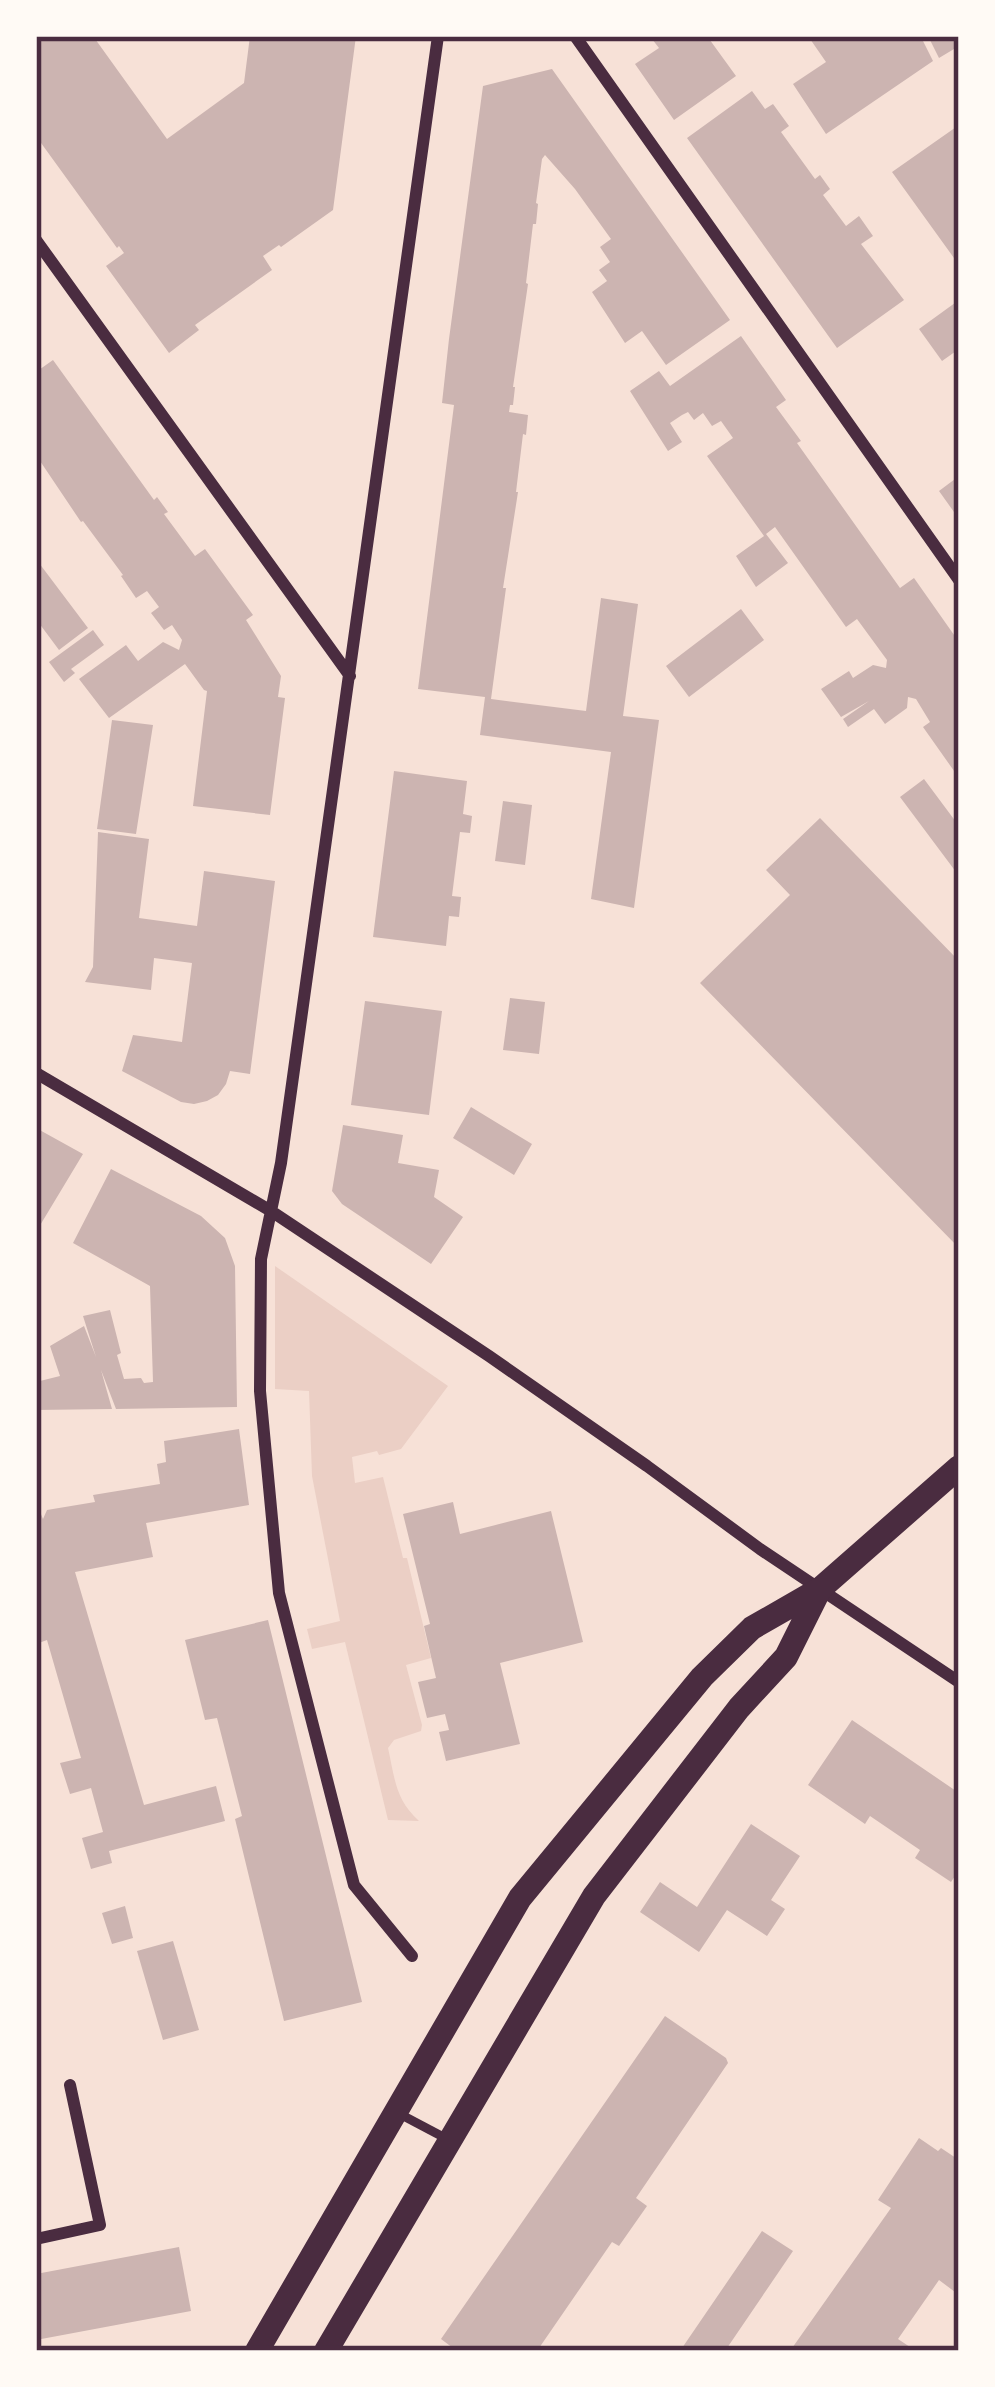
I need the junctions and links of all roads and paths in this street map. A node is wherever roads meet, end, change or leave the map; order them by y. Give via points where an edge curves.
1 (438, 36) edge
2 (575, 36) edge
3 (36, 240) edge
4 (959, 580) edge
5 (350, 677) junction
6 (36, 1073) edge
7 (271, 1211) junction
8 (959, 1467) edge
9 (820, 1588) junction
10 (959, 1682) edge
11 (412, 1956) dead end
12 (70, 2085) dead end
13 (396, 2112) junction
14 (449, 2140) junction
15 (36, 2239) edge
16 (256, 2351) edge
17 (326, 2351) edge

1 - 5 street
2 - 4 street
3 - 5 street
5 - 7 street
6 - 7 street
7 - 9 street
7 - 11 street via 261,1259 260,1391 279,1593 354,1885
8 - 9 main road
9 - 10 street
9 - 13 main road via 752,1628 702,1677 520,1898
9 - 14 main road via 787,1657 593,1895
12 - 15 street via 100,2225
13 - 14 lane
13 - 16 main road
14 - 17 main road

